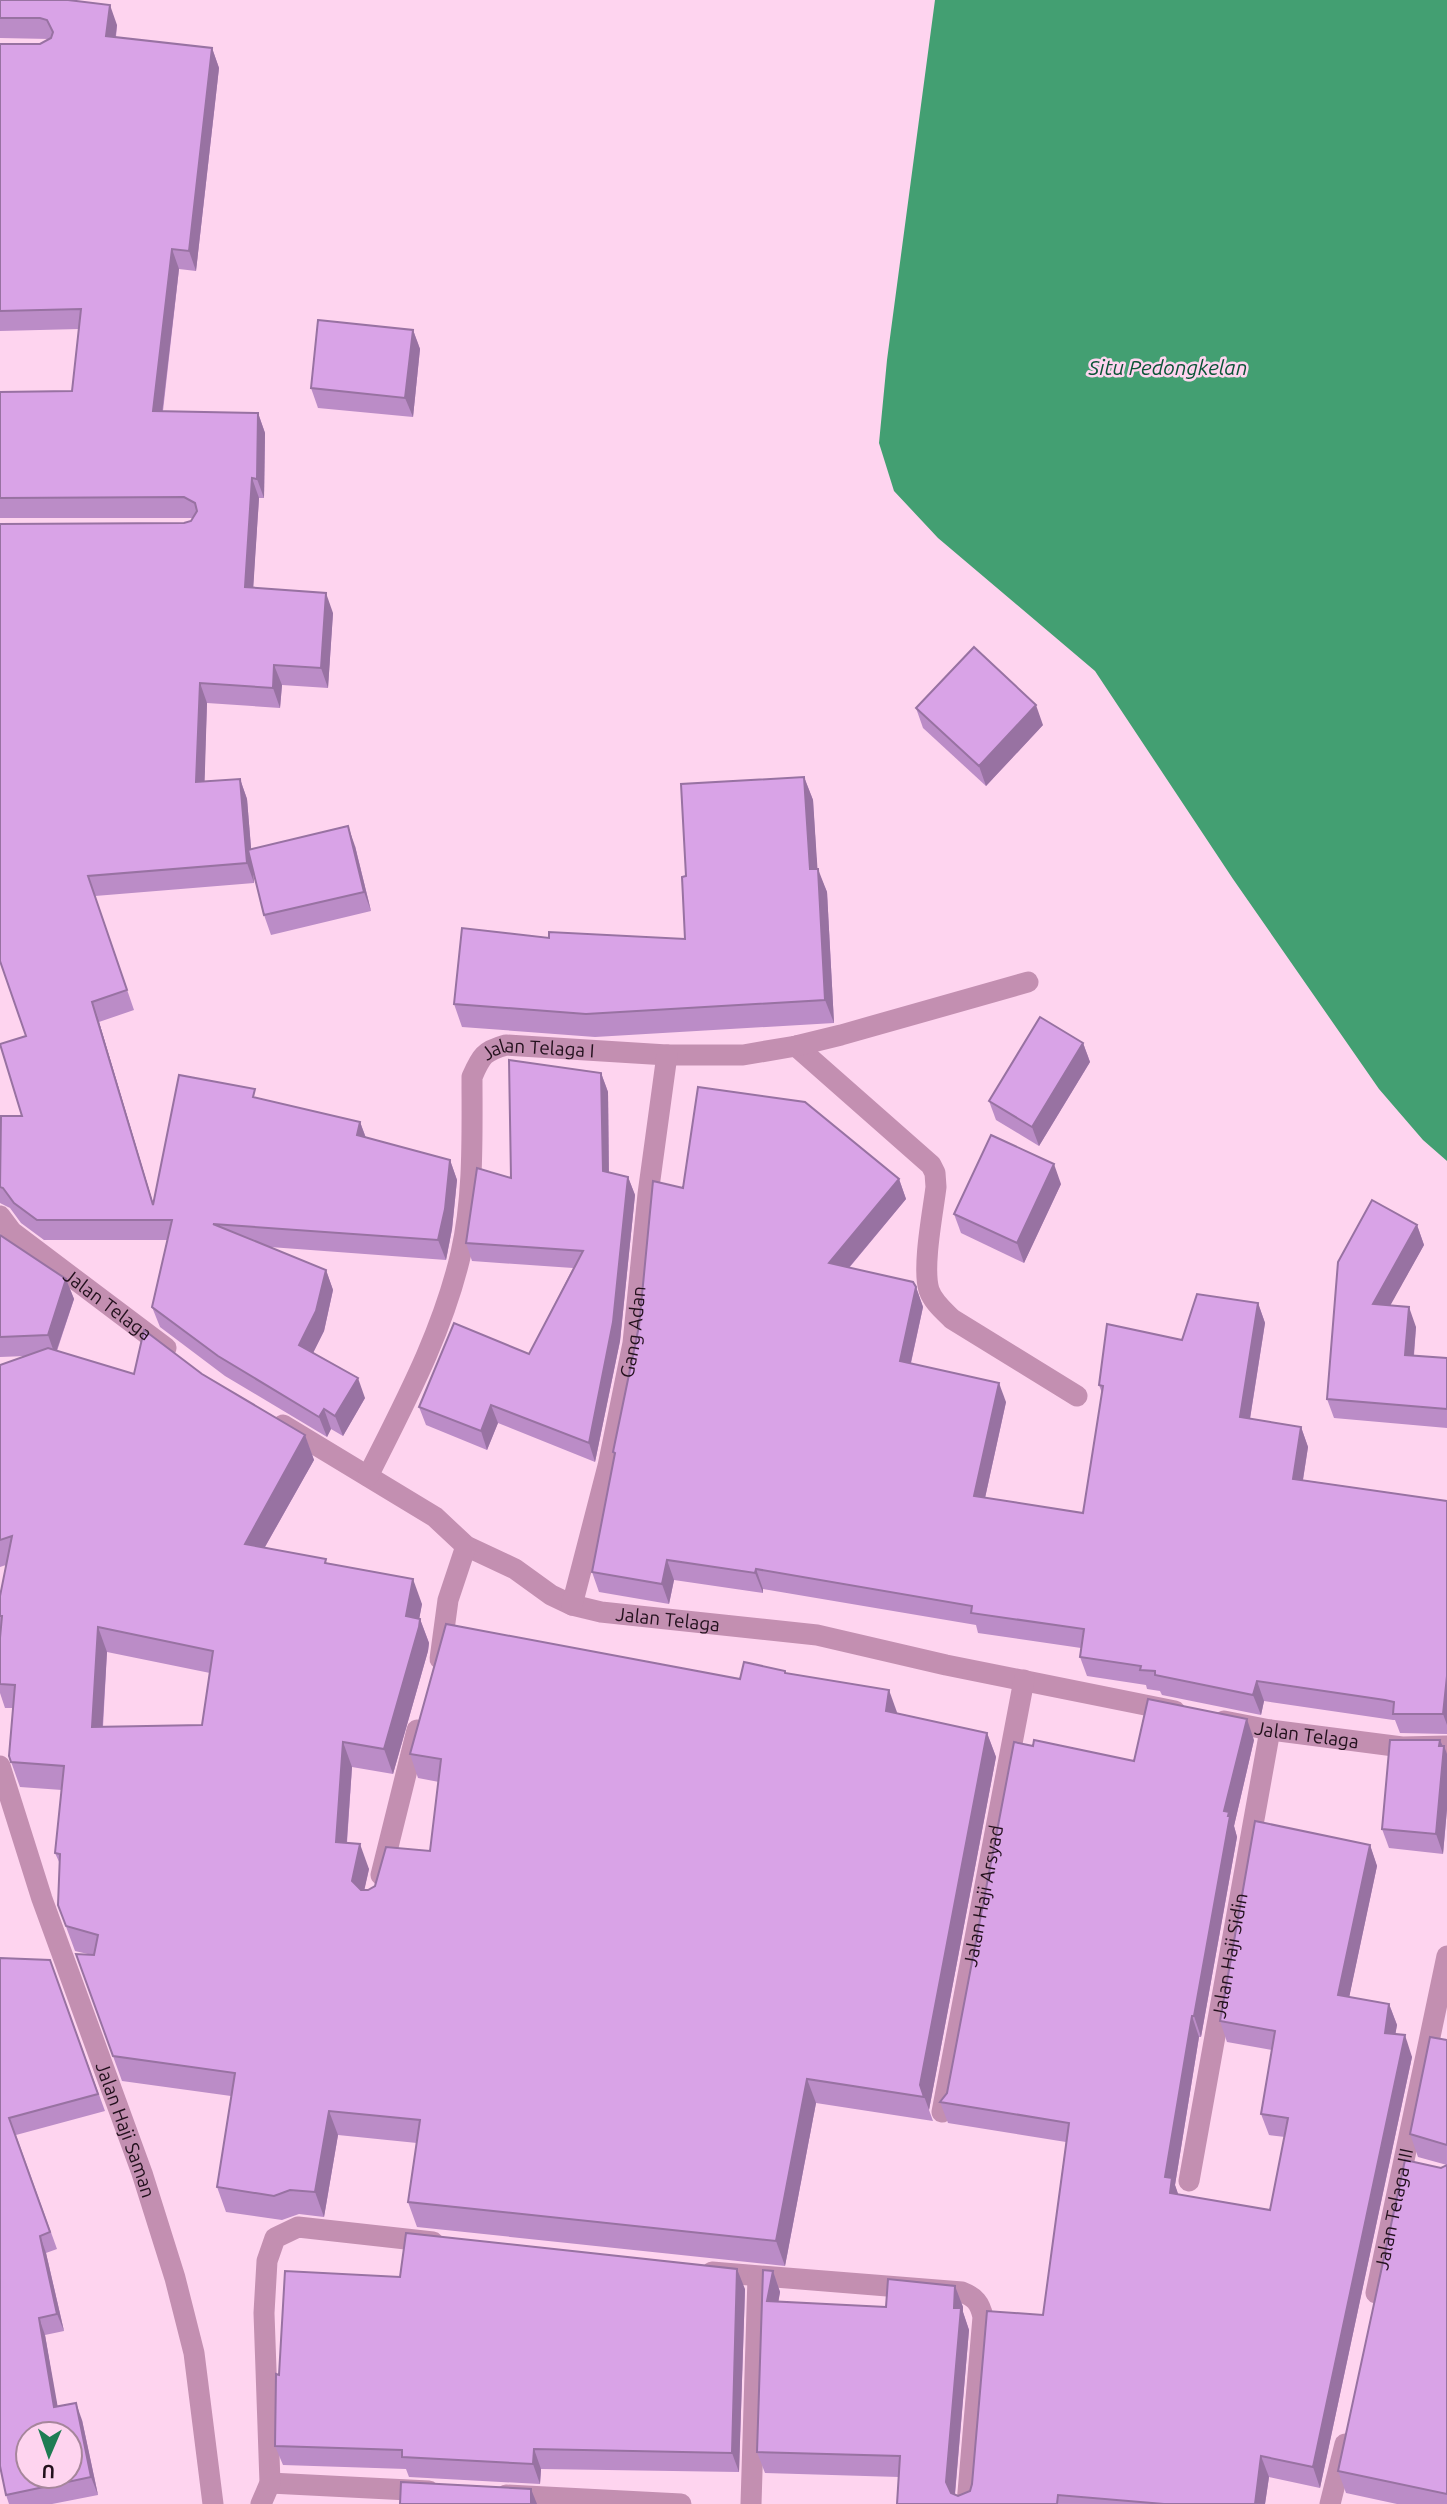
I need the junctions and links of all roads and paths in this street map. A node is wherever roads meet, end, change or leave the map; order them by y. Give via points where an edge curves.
1 (1028, 982) dead end
2 (796, 1046) junction
3 (667, 1055) junction
4 (0, 1216) edge
5 (187, 1363) edge
6 (1077, 1396) dead end
7 (265, 1414) edge
8 (368, 1476) junction
9 (466, 1546) junction
10 (572, 1605) junction
11 (434, 1677) edge
12 (1024, 1679) junction
13 (423, 1711) edge
14 (1270, 1730) junction
15 (1447, 1746) edge
16 (0, 1766) edge
17 (377, 1889) edge
18 (1447, 1955) edge
19 (942, 2112) edge
20 (1403, 2165) junction
21 (1425, 2172) edge
22 (1189, 2181) dead end
23 (447, 2243) edge
24 (690, 2270) edge
25 (758, 2277) junction
26 (1372, 2315) edge
27 (1348, 2430) edge
28 (270, 2483) junction
29 (448, 2492) edge
30 (489, 2494) edge
31 (213, 2504) edge
32 (261, 2504) edge
33 (681, 2504) edge
34 (751, 2504) edge
35 (967, 2504) edge
36 (1330, 2504) edge

1 - 2 street, Jalan Telaga I
2 - 3 street, Jalan Telaga I via 744,1055
2 - 6 street via 931,1165 936,1186 927,1271 937,1305 952,1320
3 - 8 street, Jalan Telaga I via 506,1045 479,1059 472,1077 469,1209 461,1255 433,1342
3 - 10 street, Gang Adan via 633,1343 608,1466
4 - 5 street, Jalan Telaga via 12,1232
7 - 8 street, Jalan Telaga
8 - 9 street, Jalan Telaga via 435,1517
9 - 10 street, Jalan Telaga via 515,1569
9 - 11 street via 448,1600 442,1654
10 - 12 street, Jalan Telaga via 817,1635
12 - 14 street, Jalan Telaga
12 - 19 street, Jalan Haji Arsyad
13 - 17 street
14 - 15 street, Jalan Telaga via 1402,1747
14 - 22 street, Jalan Haji Sidin
16 - 31 street, Jalan Haji Saman via 175,2277 194,2353
18 - 20 street, Jalan Telaga III
20 - 21 street
20 - 26 street, Jalan Telaga III
23 - 28 street via 298,2227 275,2238 267,2261 264,2313
24 - 25 street
25 - 34 street
25 - 35 street via 962,2292 976,2299 983,2317
27 - 36 street
28 - 29 street
28 - 32 street
30 - 33 street

